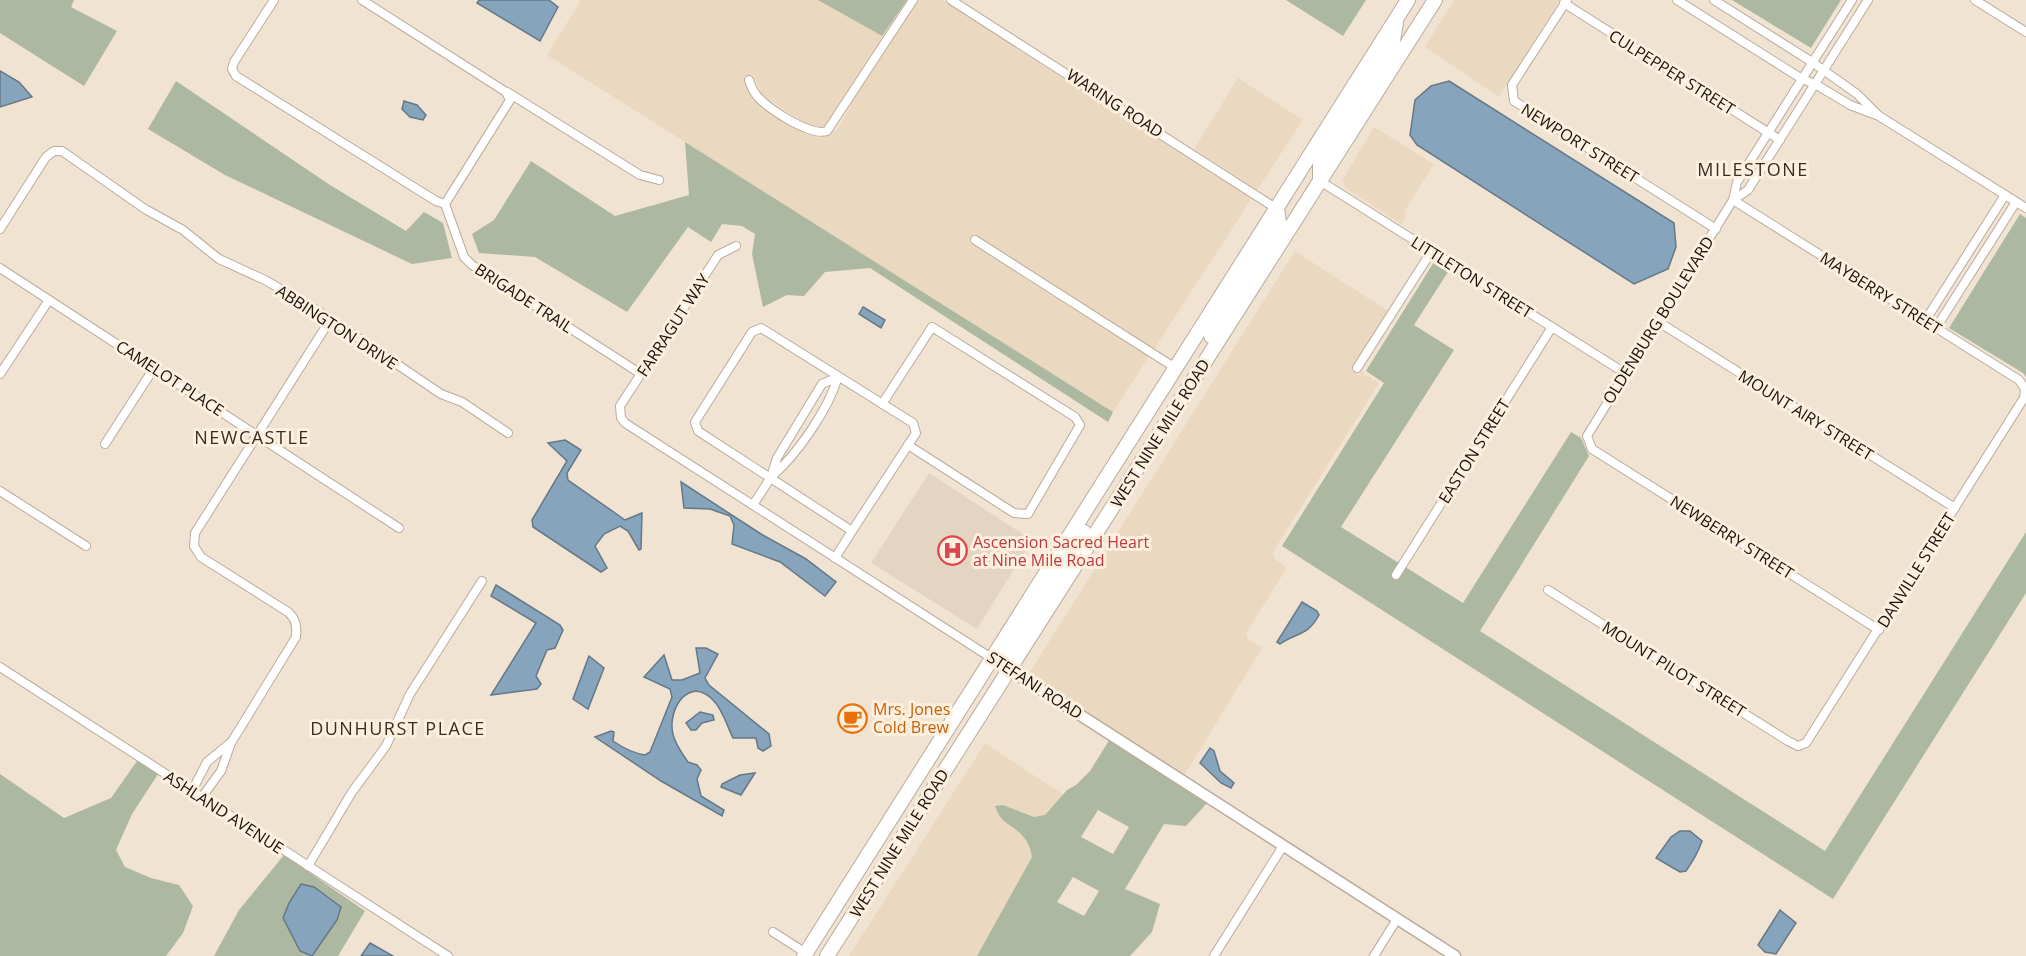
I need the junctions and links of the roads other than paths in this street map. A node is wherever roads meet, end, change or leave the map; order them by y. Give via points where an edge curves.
1 (274, 0) edge
2 (362, 0) edge
3 (913, 0) edge
4 (951, 0) edge
5 (1408, 0) edge
6 (1677, 0) edge
7 (1714, 0) edge
8 (1852, 0) edge
9 (1868, 0) edge
10 (1975, 0) edge
11 (1566, 2) edge
12 (1430, 3) edge
13 (1397, 18) junction
14 (2026, 32) edge
15 (1812, 62) junction
16 (1823, 72) junction
17 (1802, 79) junction
18 (749, 80) dead end
19 (1815, 84) junction
20 (507, 92) junction
21 (1879, 116) junction
22 (1768, 133) junction
23 (1780, 140) junction
24 (659, 180) dead end
25 (1320, 181) junction
26 (2005, 195) junction
27 (1733, 200) junction
28 (2016, 202) junction
29 (445, 204) junction
30 (2026, 208) edge
31 (1277, 209) junction
32 (1716, 229) junction
33 (0, 230) edge
34 (975, 240) dead end
35 (736, 246) dead end
36 (1431, 252) junction
37 (0, 268) edge
38 (49, 300) junction
39 (330, 320) junction
40 (1657, 321) junction
41 (1925, 321) junction
42 (1552, 327) junction
43 (1936, 328) junction
44 (1203, 365) junction
45 (154, 368) junction
46 (1358, 368) dead end
47 (1178, 369) junction
48 (1625, 373) junction
49 (0, 374) edge
50 (641, 374) junction
51 (838, 377) junction
52 (2025, 389) edge
53 (882, 405) junction
54 (620, 412) joint
55 (508, 433) dead end
56 (257, 434) junction
57 (1588, 442) joint
58 (105, 444) dead end
59 (908, 445) junction
60 (771, 477) junction
61 (0, 491) edge
62 (1096, 497) junction
63 (753, 505) junction
64 (1955, 508) junction
65 (399, 528) dead end
66 (852, 531) junction
67 (86, 546) dead end
68 (835, 558) junction
69 (1396, 575) dead end
70 (482, 581) dead end
71 (1548, 590) dead end
72 (1878, 630) junction
73 (993, 659) junction
74 (0, 667) edge
75 (1010, 669) junction
76 (231, 742) junction
77 (1800, 746) joint
78 (192, 790) junction
79 (202, 798) junction
80 (906, 833) junction
81 (1283, 846) junction
82 (308, 866) junction
83 (1398, 919) junction
84 (773, 932) dead end
85 (805, 955) edge
86 (448, 956) edge
87 (827, 956) edge
88 (1214, 956) edge
89 (1374, 956) edge
90 (1455, 956) edge

1 - 29 street via 234,62 236,76
2 - 20 street
3 - 18 street via 827,131 809,131 759,99
4 - 31 street, WARING ROAD
5 - 13 main road, WEST NINE MILE ROAD
6 - 17 street
7 - 15 street
8 - 15 street, OLDENBURG BOULEVARD
9 - 16 street, OLDENBURG BOULEVARD
10 - 14 street
11 - 22 street, CULPEPPER STREET
11 - 32 street, NEWPORT STREET via 1512,85 1514,101
12 - 25 main road, WEST NINE MILE ROAD
13 - 25 main road via 1392,46 1326,149
13 - 31 main road, WEST NINE MILE ROAD
15 - 16 street
15 - 17 street, OLDENBURG BOULEVARD
16 - 19 street, OLDENBURG BOULEVARD
16 - 21 street via 1857,94
17 - 19 street
17 - 22 street, OLDENBURG BOULEVARD
19 - 21 street via 1850,105
19 - 23 street, OLDENBURG BOULEVARD
20 - 24 street via 640,175
20 - 29 street via 510,100
21 - 26 street
22 - 23 street, CULPEPPER STREET
22 - 27 street, OLDENBURG BOULEVARD via 1736,183
23 - 27 street, OLDENBURG BOULEVARD via 1748,190
25 - 36 street, LITTLETON STREET
25 - 44 main road, WEST NINE MILE ROAD
26 - 28 street
26 - 41 street
27 - 32 street, OLDENBURG BOULEVARD
27 - 41 street, MAYBERRY STREET
28 - 30 street
28 - 43 street
29 - 50 street, BRIGADE TRAIL via 464,257 472,265
31 - 44 main road via 1279,222 1200,354
31 - 47 main road, WEST NINE MILE ROAD
32 - 40 street, OLDENBURG BOULEVARD
33 - 39 street, ABBINGTON DRIVE via 46,157 62,151 145,209 183,230 219,259 265,280
34 - 47 street
35 - 50 street, FARRAGUT WAY via 718,255
36 - 42 street, LITTLETON STREET
36 - 46 street
37 - 38 street, CAMELOT PLACE
38 - 45 street, CAMELOT PLACE
38 - 49 street
39 - 55 street, ABBINGTON DRIVE
39 - 56 street
40 - 48 street, OLDENBURG BOULEVARD
40 - 64 street, MOUNT AIRY STREET
41 - 43 street, MAYBERRY STREET
42 - 48 street, LITTLETON STREET
42 - 69 street, EASTON STREET
43 - 52 street, MAYBERRY STREET via 2019,380
44 - 75 main road, WEST NINE MILE ROAD
45 - 56 street, CAMELOT PLACE
45 - 58 street
47 - 62 main road, WEST NINE MILE ROAD
48 - 57 street, OLDENBURG BOULEVARD via 1589,429
50 - 54 street, FARRAGUT WAY
51 - 53 street
51 - 60 street via 833,392 788,462
51 - 60 street via 822,384 777,458
51 - 60 street via 761,328 752,332 695,422 698,431
52 - 64 street, DANVILLE STREET via 2024,398
53 - 59 street via 913,423 916,433
53 - 59 street via 932,327 1075,417 1080,425 1028,514 1014,513
54 - 63 street, STEFANI ROAD via 625,423
56 - 65 street, CAMELOT PLACE
56 - 76 street via 196,529 194,546 201,557 288,612 297,629 296,637
57 - 72 street, NEWBERRY STREET via 1592,449
59 - 66 street
60 - 63 street
60 - 66 street
61 - 67 street
62 - 73 main road, WEST NINE MILE ROAD
62 - 75 main road via 1096,511 1009,656
63 - 68 street, STEFANI ROAD
64 - 72 street, DANVILLE STREET
66 - 68 street
68 - 73 street, STEFANI ROAD
70 - 82 street via 410,694 387,746 352,792
71 - 77 street, MOUNT PILOT STREET
72 - 77 street, DANVILLE STREET via 1808,741
73 - 75 street, STEFANI ROAD
73 - 80 main road via 996,666 992,682 907,814
73 - 85 main road, WEST NINE MILE ROAD
74 - 78 street, ASHLAND AVENUE
75 - 80 main road, WEST NINE MILE ROAD
75 - 81 street, STEFANI ROAD
76 - 78 street via 207,762
76 - 79 street via 221,771
78 - 79 street, ASHLAND AVENUE
79 - 82 street, ASHLAND AVENUE
80 - 87 main road, WEST NINE MILE ROAD
81 - 83 street, STEFANI ROAD
81 - 88 street
82 - 86 street, ASHLAND AVENUE
83 - 89 street
83 - 90 street, STEFANI ROAD
84 - 85 street

